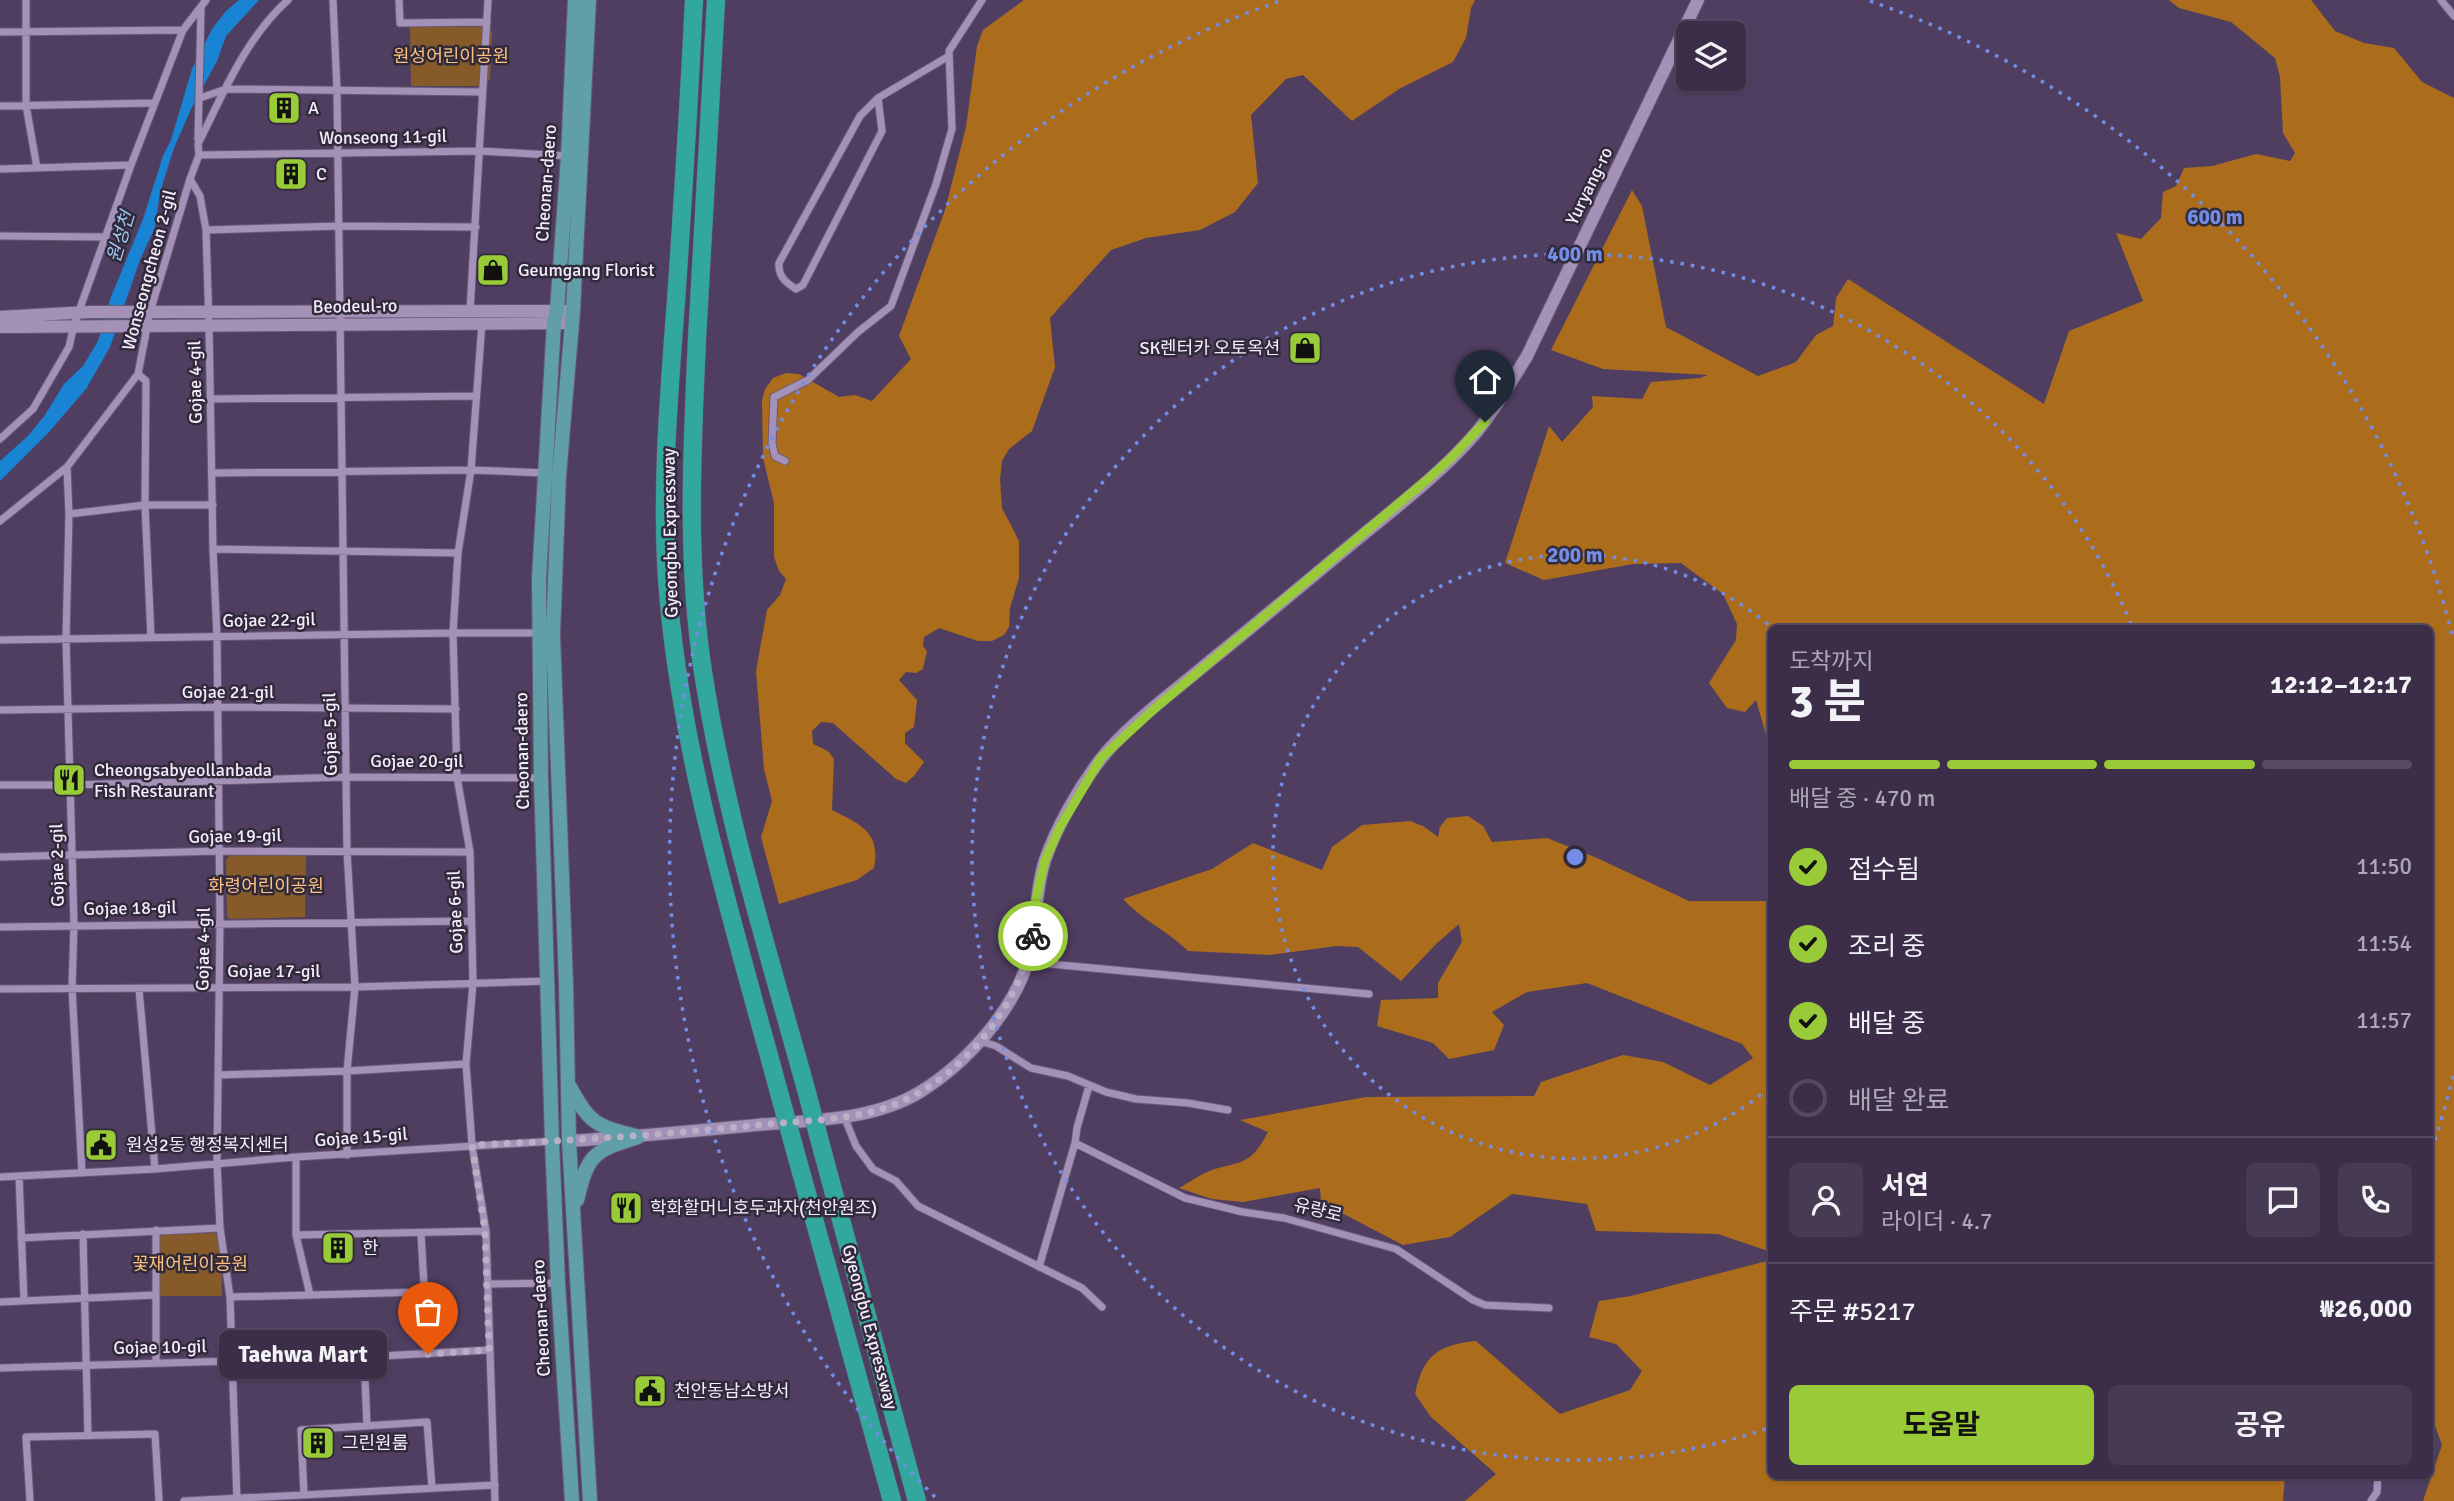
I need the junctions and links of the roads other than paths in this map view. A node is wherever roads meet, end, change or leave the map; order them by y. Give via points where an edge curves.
1 (26, 0) edge
2 (288, 0) edge
3 (333, 0) edge
4 (399, 0) edge
5 (488, 0) edge
6 (575, 0) edge
7 (589, 0) edge
8 (694, 0) edge
9 (716, 0) edge
10 (982, 0) edge
11 (1698, 0) edge
12 (2441, 0) edge
13 (203, 2) edge
14 (2454, 16) edge
15 (487, 22) junction
16 (183, 30) junction
17 (26, 31) junction
18 (0, 32) edge
19 (949, 56) junction
20 (226, 89) junction
21 (337, 90) junction
22 (482, 92) junction
23 (200, 98) junction
24 (878, 98) junction
25 (155, 103) junction
26 (26, 105) junction
27 (0, 106) edge
28 (198, 144) junction
29 (481, 151) junction
30 (338, 153) junction
31 (199, 156) junction
32 (568, 156) junction
33 (131, 164) junction
34 (37, 168) junction
35 (0, 169) edge
36 (190, 179) junction
37 (339, 226) junction
38 (476, 227) junction
39 (205, 230) junction
40 (0, 236) edge
41 (107, 237) junction
42 (470, 311) junction
43 (147, 312) junction
44 (0, 317) edge
45 (555, 317) junction
46 (572, 317) junction
47 (209, 318) junction
48 (339, 318) junction
49 (81, 319) junction
50 (482, 322) junction
51 (144, 326) junction
52 (0, 327) edge
53 (138, 373) junction
54 (476, 396) junction
55 (341, 397) junction
56 (211, 399) junction
57 (0, 439) edge
58 (785, 461) dead end
59 (67, 467) junction
60 (471, 470) junction
61 (343, 472) junction
62 (213, 473) junction
63 (545, 473) junction
64 (145, 505) junction
65 (213, 505) junction
66 (69, 514) junction
67 (0, 521) edge
68 (213, 549) junction
69 (343, 551) junction
70 (458, 553) junction
71 (453, 633) junction
72 (539, 633) junction
73 (344, 635) junction
74 (217, 636) junction
75 (151, 637) junction
76 (66, 639) junction
77 (0, 640) edge
78 (217, 708) junction
79 (345, 708) junction
80 (456, 709) junction
81 (0, 710) edge
82 (69, 710) junction
83 (346, 777) junction
84 (457, 777) junction
85 (541, 778) junction
86 (218, 781) junction
87 (0, 785) edge
88 (72, 785) junction
89 (219, 851) junction
90 (347, 851) junction
91 (470, 852) junction
92 (71, 856) junction
93 (0, 857) edge
94 (352, 921) junction
95 (470, 921) junction
96 (220, 923) junction
97 (75, 925) junction
98 (0, 927) edge
99 (1029, 956) junction
100 (548, 981) junction
101 (473, 983) junction
102 (218, 987) junction
103 (355, 987) junction
104 (72, 988) junction
105 (0, 989) edge
106 (139, 989) junction
107 (1369, 994) dead end
108 (980, 1041) junction
109 (466, 1064) junction
110 (347, 1071) junction
111 (219, 1075) junction
112 (568, 1083) junction
113 (1089, 1086) junction
114 (1228, 1110) dead end
115 (844, 1116) junction
116 (638, 1137) junction
117 (569, 1141) junction
118 (552, 1142) junction
119 (1075, 1143) junction
120 (472, 1145) junction
121 (347, 1155) junction
122 (296, 1157) junction
123 (217, 1163) junction
124 (155, 1169) junction
125 (82, 1173) junction
126 (19, 1176) junction
127 (0, 1177) edge
128 (573, 1215) junction
129 (220, 1228) junction
130 (156, 1230) junction
131 (485, 1231) junction
132 (83, 1234) junction
133 (421, 1234) junction
134 (296, 1235) junction
135 (20, 1238) junction
136 (1039, 1267) junction
137 (558, 1283) junction
138 (487, 1284) junction
139 (423, 1292) junction
140 (155, 1295) junction
141 (310, 1295) junction
142 (230, 1297) junction
143 (83, 1299) junction
144 (24, 1301) junction
145 (0, 1302) edge
146 (1102, 1307) dead end
147 (1549, 1308) dead end
148 (489, 1350) junction
149 (428, 1354) junction
150 (364, 1357) junction
151 (232, 1361) junction
152 (156, 1362) junction
153 (84, 1365) junction
154 (0, 1368) edge
155 (367, 1426) junction
156 (88, 1436) junction
157 (2378, 1479) edge
158 (495, 1485) junction
159 (432, 1488) junction
160 (362, 1492) junction
161 (304, 1495) junction
162 (237, 1500) edge
163 (30, 1501) edge
164 (159, 1501) edge
165 (184, 1501) edge
166 (362, 1501) edge
167 (495, 1501) edge
168 (572, 1501) edge
169 (590, 1501) edge
170 (892, 1501) edge
171 (916, 1501) edge
172 (2371, 1501) edge

1 - 17 street
2 - 20 street via 242,57
3 - 21 street, Gojae 5-gil
4 - 15 street via 400,23
5 - 15 street
6 - 32 main road, Cheonan-daero
7 - 46 main road, Cheonan-daero
8 - 170 highway, Gyeongbu Expressway, bridge via 668,411 667,578 676,664 727,900
9 - 171 highway, Gyeongbu Expressway, bridge via 694,410 694,582 703,671 720,763
10 - 19 street
11 - 99 street, Yuryang-ro via 1527,356 1493,410 1428,479 1101,758 1045,860
12 - 14 street
13 - 16 street
13 - 23 street, Wonseongcheon 2-gil
15 - 22 street
16 - 17 street
16 - 25 street
17 - 18 street
17 - 26 street
19 - 24 street
19 - 58 street via 952,129 891,306 808,380 774,397 772,443 775,456
20 - 21 street
20 - 23 street
20 - 28 street
21 - 22 street
21 - 30 street, Gojae 5-gil
22 - 29 street
23 - 28 street, Wonseongcheon 2-gil
24 - 24 street via 860,116 779,263 784,282 796,289 803,285 882,131
25 - 26 street
25 - 33 street
26 - 27 street
26 - 34 street
28 - 31 street, Wonseongcheon 2-gil
29 - 30 street, Wonseong 11-gil
29 - 32 street, Wonseong 11-gil
29 - 38 street
30 - 31 street, Wonseong 11-gil
30 - 37 street, Gojae 5-gil
31 - 36 street, Wonseongcheon 2-gil
32 - 45 main road, Cheonan-daero
33 - 34 street
33 - 41 street
34 - 35 street
36 - 39 street, Gojae 4-gil via 200,196
36 - 43 street, Wonseongcheon 2-gil
37 - 38 street
37 - 39 street
37 - 48 street, Gojae 5-gil
38 - 42 street
39 - 47 street, Gojae 4-gil
40 - 41 street
41 - 49 street
42 - 45 street, Beodeul-ro
42 - 48 street, Beodeul-ro
43 - 47 street, Beodeul-ro
43 - 49 street, Beodeul-ro
43 - 51 street, Wonseongcheon 2-gil
44 - 49 street
45 - 46 street, Beodeul-ro
45 - 50 street, Beodeul-ro
45 - 63 main road, Cheonan-daero
46 - 112 main road, Cheonan-daero via 559,476 554,635
47 - 48 street, Beodeul-ro
47 - 51 street, Beodeul-ro
47 - 56 street, Gojae 4-gil
48 - 50 street, Beodeul-ro
48 - 55 street, Gojae 5-gil
49 - 51 street, Beodeul-ro
49 - 52 street
49 - 57 street via 33,409
50 - 54 street, Gojae 6-gil
51 - 53 street, Wonseongcheon 2-gil
53 - 59 street, Wonseongcheon 2-gil
53 - 64 street via 146,381
54 - 55 street
54 - 60 street, Gojae 6-gil
55 - 56 street
55 - 61 street, Gojae 5-gil
56 - 62 street, Gojae 4-gil
59 - 66 street, Gojae 2-gil
59 - 67 street, Wonseongcheon 2-gil
60 - 61 street
60 - 63 street
60 - 70 street, Gojae 6-gil
61 - 62 street
61 - 69 street, Gojae 5-gil
62 - 65 street, Gojae 4-gil
63 - 72 main road, Cheonan-daero
64 - 65 street
64 - 66 street
64 - 75 street
65 - 68 street, Gojae 4-gil
66 - 76 street, Gojae 2-gil
68 - 69 street
68 - 74 street, Gojae 4-gil
69 - 70 street
69 - 73 street, Gojae 5-gil
70 - 71 street, Gojae 6-gil
71 - 72 street, Gojae 22-gil
71 - 73 street, Gojae 22-gil
71 - 80 street, Gojae 6-gil
72 - 85 main road, Cheonan-daero
73 - 74 street, Gojae 22-gil
73 - 79 street, Gojae 5-gil
74 - 75 street, Gojae 22-gil
74 - 78 street, Gojae 4-gil
75 - 76 street, Gojae 22-gil
76 - 77 street, Gojae 22-gil
76 - 82 street, Gojae 2-gil
78 - 79 street, Gojae 21-gil
78 - 82 street, Gojae 21-gil
78 - 86 street, Gojae 4-gil
79 - 80 street, Gojae 21-gil
79 - 83 street, Gojae 5-gil
80 - 84 street, Gojae 6-gil
81 - 82 street, Gojae 21-gil
82 - 88 street, Gojae 2-gil
83 - 84 street, Gojae 20-gil
83 - 86 street, Gojae 20-gil
83 - 90 street, Gojae 5-gil
84 - 85 street, Gojae 20-gil
84 - 91 street, Gojae 6-gil
85 - 100 main road, Cheonan-daero
86 - 88 street, Gojae 20-gil
86 - 89 street, Gojae 4-gil
87 - 88 street, Gojae 20-gil
88 - 92 street, Gojae 2-gil
89 - 90 street, Gojae 19-gil
89 - 92 street, Gojae 19-gil
89 - 96 street, Gojae 4-gil
90 - 91 street, Gojae 19-gil
90 - 94 street, Gojae 5-gil
91 - 95 street, Gojae 6-gil
92 - 93 street, Gojae 19-gil
92 - 97 street, Gojae 2-gil
94 - 95 street, Gojae 18-gil
94 - 96 street, Gojae 18-gil
94 - 103 street, Gojae 5-gil
95 - 101 street, Gojae 6-gil
96 - 97 street, Gojae 18-gil
96 - 102 street, Gojae 4-gil
97 - 98 street, Gojae 18-gil
97 - 104 street, Gojae 2-gil
99 - 107 street via 1050,964
99 - 108 street, Yuryang-ro via 1002,1012
100 - 101 street, Gojae 17-gil
100 - 118 main road, Cheonan-daero
101 - 103 street, Gojae 17-gil
101 - 109 street, Gojae 6-gil
102 - 103 street, Gojae 17-gil
102 - 106 street, Gojae 17-gil
102 - 111 street, Gojae 4-gil
103 - 110 street, Gojae 5-gil
104 - 105 street, Gojae 17-gil
104 - 106 street, Gojae 17-gil
104 - 125 street, Gojae 2-gil
106 - 124 street
108 - 113 street via 1031,1068
108 - 115 street, Yuryang-ro via 920,1091 898,1103
109 - 110 street
109 - 120 street, Gojae 6-gil
110 - 111 street
110 - 121 street, Gojae 5-gil
111 - 123 street, Gojae 4-gil
112 - 116 main road via 582,1110 597,1125
112 - 117 main road, Cheonan-daero
113 - 114 street via 1136,1099
113 - 119 street
115 - 116 street, Yuryang-ro
115 - 136 street via 856,1146 873,1169 896,1181 918,1206
116 - 117 street, Yuryang-ro
116 - 128 main road via 598,1152 584,1170
117 - 118 street, Gojae 15-gil
117 - 128 main road, Cheonan-daero
118 - 120 street, Gojae 15-gil
118 - 137 main road, Cheonan-daero
119 - 136 street
119 - 147 street, 유량로 via 1185,1198 1343,1232 1396,1249 1485,1305
120 - 121 street, Gojae 15-gil
120 - 131 street, Gojae 6-gil
121 - 122 street, Gojae 15-gil
122 - 123 street, Gojae 15-gil
122 - 134 street
123 - 124 street, Gojae 15-gil
123 - 129 street, Gojae 4-gil
124 - 125 street, Gojae 15-gil
125 - 126 street, Gojae 15-gil
126 - 127 street, Gojae 15-gil
126 - 135 street
128 - 169 main road, Cheonan-daero
129 - 130 street
129 - 142 street, Gojae 4-gil
130 - 132 street
130 - 140 street
131 - 133 street
131 - 138 street, Gojae 6-gil
132 - 135 street
132 - 143 street
133 - 134 street
133 - 139 street
134 - 141 street
135 - 144 street
136 - 146 street via 1082,1288
137 - 138 street
137 - 168 main road, Cheonan-daero
138 - 148 street, Gojae 6-gil
139 - 141 street
139 - 149 street
140 - 143 street
140 - 152 street
141 - 142 street
142 - 151 street, Gojae 4-gil
143 - 144 street
143 - 153 street
144 - 145 street
148 - 149 street, Gojae 10-gil
148 - 158 street, Gojae 6-gil
149 - 150 street, Gojae 10-gil
150 - 151 street, Gojae 10-gil
150 - 155 street
151 - 152 street, Gojae 10-gil
151 - 162 street, Gojae 4-gil
152 - 153 street, Gojae 10-gil
153 - 154 street, Gojae 10-gil
153 - 156 street
155 - 159 street via 427,1422
155 - 161 street via 301,1430
156 - 163 street via 26,1437
156 - 164 street via 155,1434
157 - 172 street
158 - 159 street
158 - 167 street, Gojae 6-gil
159 - 160 street
160 - 161 street
160 - 166 street
161 - 162 street
162 - 165 street

